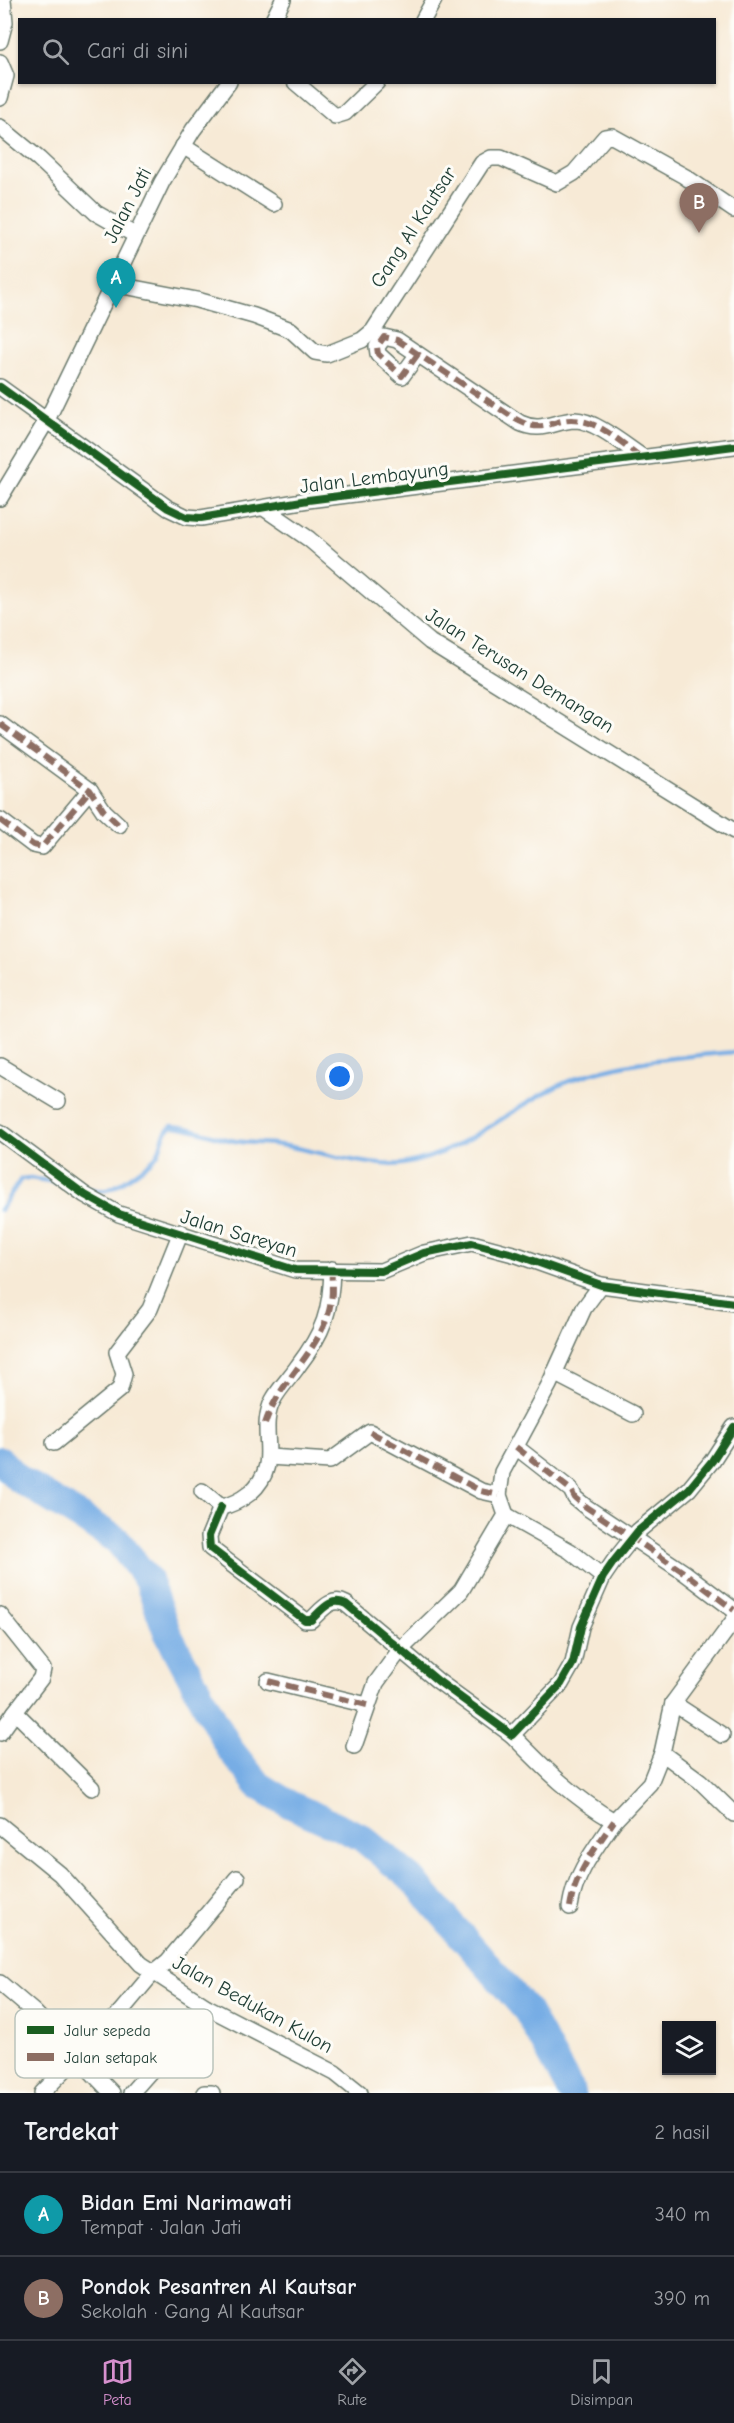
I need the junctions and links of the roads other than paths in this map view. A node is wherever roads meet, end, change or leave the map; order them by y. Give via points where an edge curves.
1 (3, 0) edge
2 (283, 0) edge
3 (434, 0) edge
4 (274, 18) edge
5 (424, 18) edge
6 (0, 41) edge
7 (0, 62) edge
8 (228, 84) edge
9 (297, 84) edge
10 (375, 84) edge
11 (0, 98) edge
12 (0, 127) edge
13 (183, 146) junction
14 (274, 204) dead end
15 (734, 210) edge
16 (135, 235) junction
17 (112, 284) junction
18 (418, 354) dead end
19 (0, 387) edge
20 (47, 420) junction
21 (734, 446) edge
22 (644, 458) junction
23 (0, 498) edge
24 (264, 508) junction
25 (0, 724) edge
26 (90, 790) junction
27 (0, 820) edge
28 (119, 825) dead end
29 (734, 831) edge
30 (0, 1066) edge
31 (58, 1101) dead end
32 (0, 1132) edge
33 (181, 1232) junction
34 (332, 1269) junction
35 (602, 1285) junction
36 (734, 1303) edge
37 (554, 1373) junction
38 (633, 1414) dead end
39 (734, 1427) edge
40 (54, 1443) dead end
41 (516, 1447) junction
42 (269, 1457) junction
43 (202, 1491) dead end
44 (498, 1495) junction
45 (221, 1507) junction
46 (506, 1515) junction
47 (633, 1537) junction
48 (603, 1577) junction
49 (734, 1610) edge
50 (0, 1615) edge
51 (734, 1620) edge
52 (400, 1650) junction
53 (268, 1681) dead end
54 (673, 1703) junction
55 (367, 1705) junction
56 (15, 1712) junction
57 (0, 1733) edge
58 (512, 1735) junction
59 (722, 1735) dead end
60 (354, 1746) dead end
61 (662, 1753) junction
62 (92, 1788) dead end
63 (734, 1814) edge
64 (614, 1821) junction
65 (0, 1824) edge
66 (237, 1878) dead end
67 (570, 1908) dead end
68 (153, 1973) junction
69 (0, 1983) edge
70 (207, 2007) joint
71 (30, 2009) edge
72 (123, 2009) edge
73 (211, 2009) edge
74 (213, 2010) edge
75 (57, 2078) edge
76 (97, 2078) edge
77 (144, 2078) edge
78 (42, 2093) edge
79 (112, 2093) edge
80 (131, 2093) edge
81 (204, 2093) edge
82 (212, 2093) edge
83 (360, 2093) edge

1 - 6 street via 5,22
2 - 4 street
3 - 5 street
7 - 11 street via 6,76
8 - 13 street, Jalan Jati
9 - 10 street via 335,116 345,113
12 - 16 street via 96,213
13 - 14 street
13 - 16 street, Jalan Jati
15 - 17 street, Gang Al Kautsar via 684,176 612,136 605,137 574,173 556,183 501,158 491,158 475,170 369,335 327,354 315,352 291,330 254,316 197,300
16 - 17 street, Jalan Jati
17 - 20 street, Jalan Jati
18 - 22 street via 528,427 544,428 575,420 590,423
19 - 20 street, Jalan Lembayung
20 - 23 street, Jalan Jati
20 - 24 street, Jalan Lembayung via 181,515 201,518
21 - 22 street, Jalan Lembayung
22 - 24 street, Jalan Lembayung
24 - 29 street, Jalan Terusan Demangan via 309,539 430,642
25 - 26 street
26 - 27 street via 42,847
26 - 28 street
30 - 31 street
32 - 33 street, Jalan Sareyan via 86,1195 119,1214
33 - 34 street, Jalan Sareyan via 295,1270
33 - 40 street via 150,1309 117,1352 124,1374 120,1389
34 - 35 street, Jalan Sareyan via 381,1271 424,1253 472,1243
34 - 42 street via 331,1302 325,1320 269,1409 265,1424 270,1440
35 - 36 street, Jalan Sareyan
35 - 37 street via 585,1308
37 - 38 street
37 - 41 street
39 - 47 street via 689,1489
41 - 44 street via 498,1482
41 - 47 street via 571,1490 586,1507
42 - 44 street via 330,1461 370,1432 481,1491
42 - 45 street via 256,1487 243,1498
43 - 45 street
44 - 46 street
45 - 52 street via 209,1536 210,1548 303,1619 310,1621 330,1602 341,1601
46 - 48 street via 570,1551
46 - 52 street via 461,1591
47 - 48 street
47 - 49 street
48 - 58 street via 581,1627 573,1663 561,1684
50 - 56 street via 43,1669 41,1678
51 - 54 street
52 - 55 street via 376,1683
52 - 58 street
53 - 55 street
54 - 59 street
54 - 61 street
55 - 60 street
56 - 57 street
56 - 62 street
58 - 64 street via 549,1774 586,1805
61 - 63 street via 700,1781
61 - 64 street via 650,1783
64 - 67 street via 579,1872
65 - 68 street, Jalan Bedukan Kulon via 60,1874 131,1955
66 - 68 street via 168,1961
68 - 70 street, Jalan Bedukan Kulon
68 - 72 street
69 - 71 street
70 - 73 street, Jalan Bedukan Kulon
74 - 83 street, Jalan Bedukan Kulon via 336,2073
75 - 78 street
76 - 79 street
77 - 80 street
81 - 82 street

